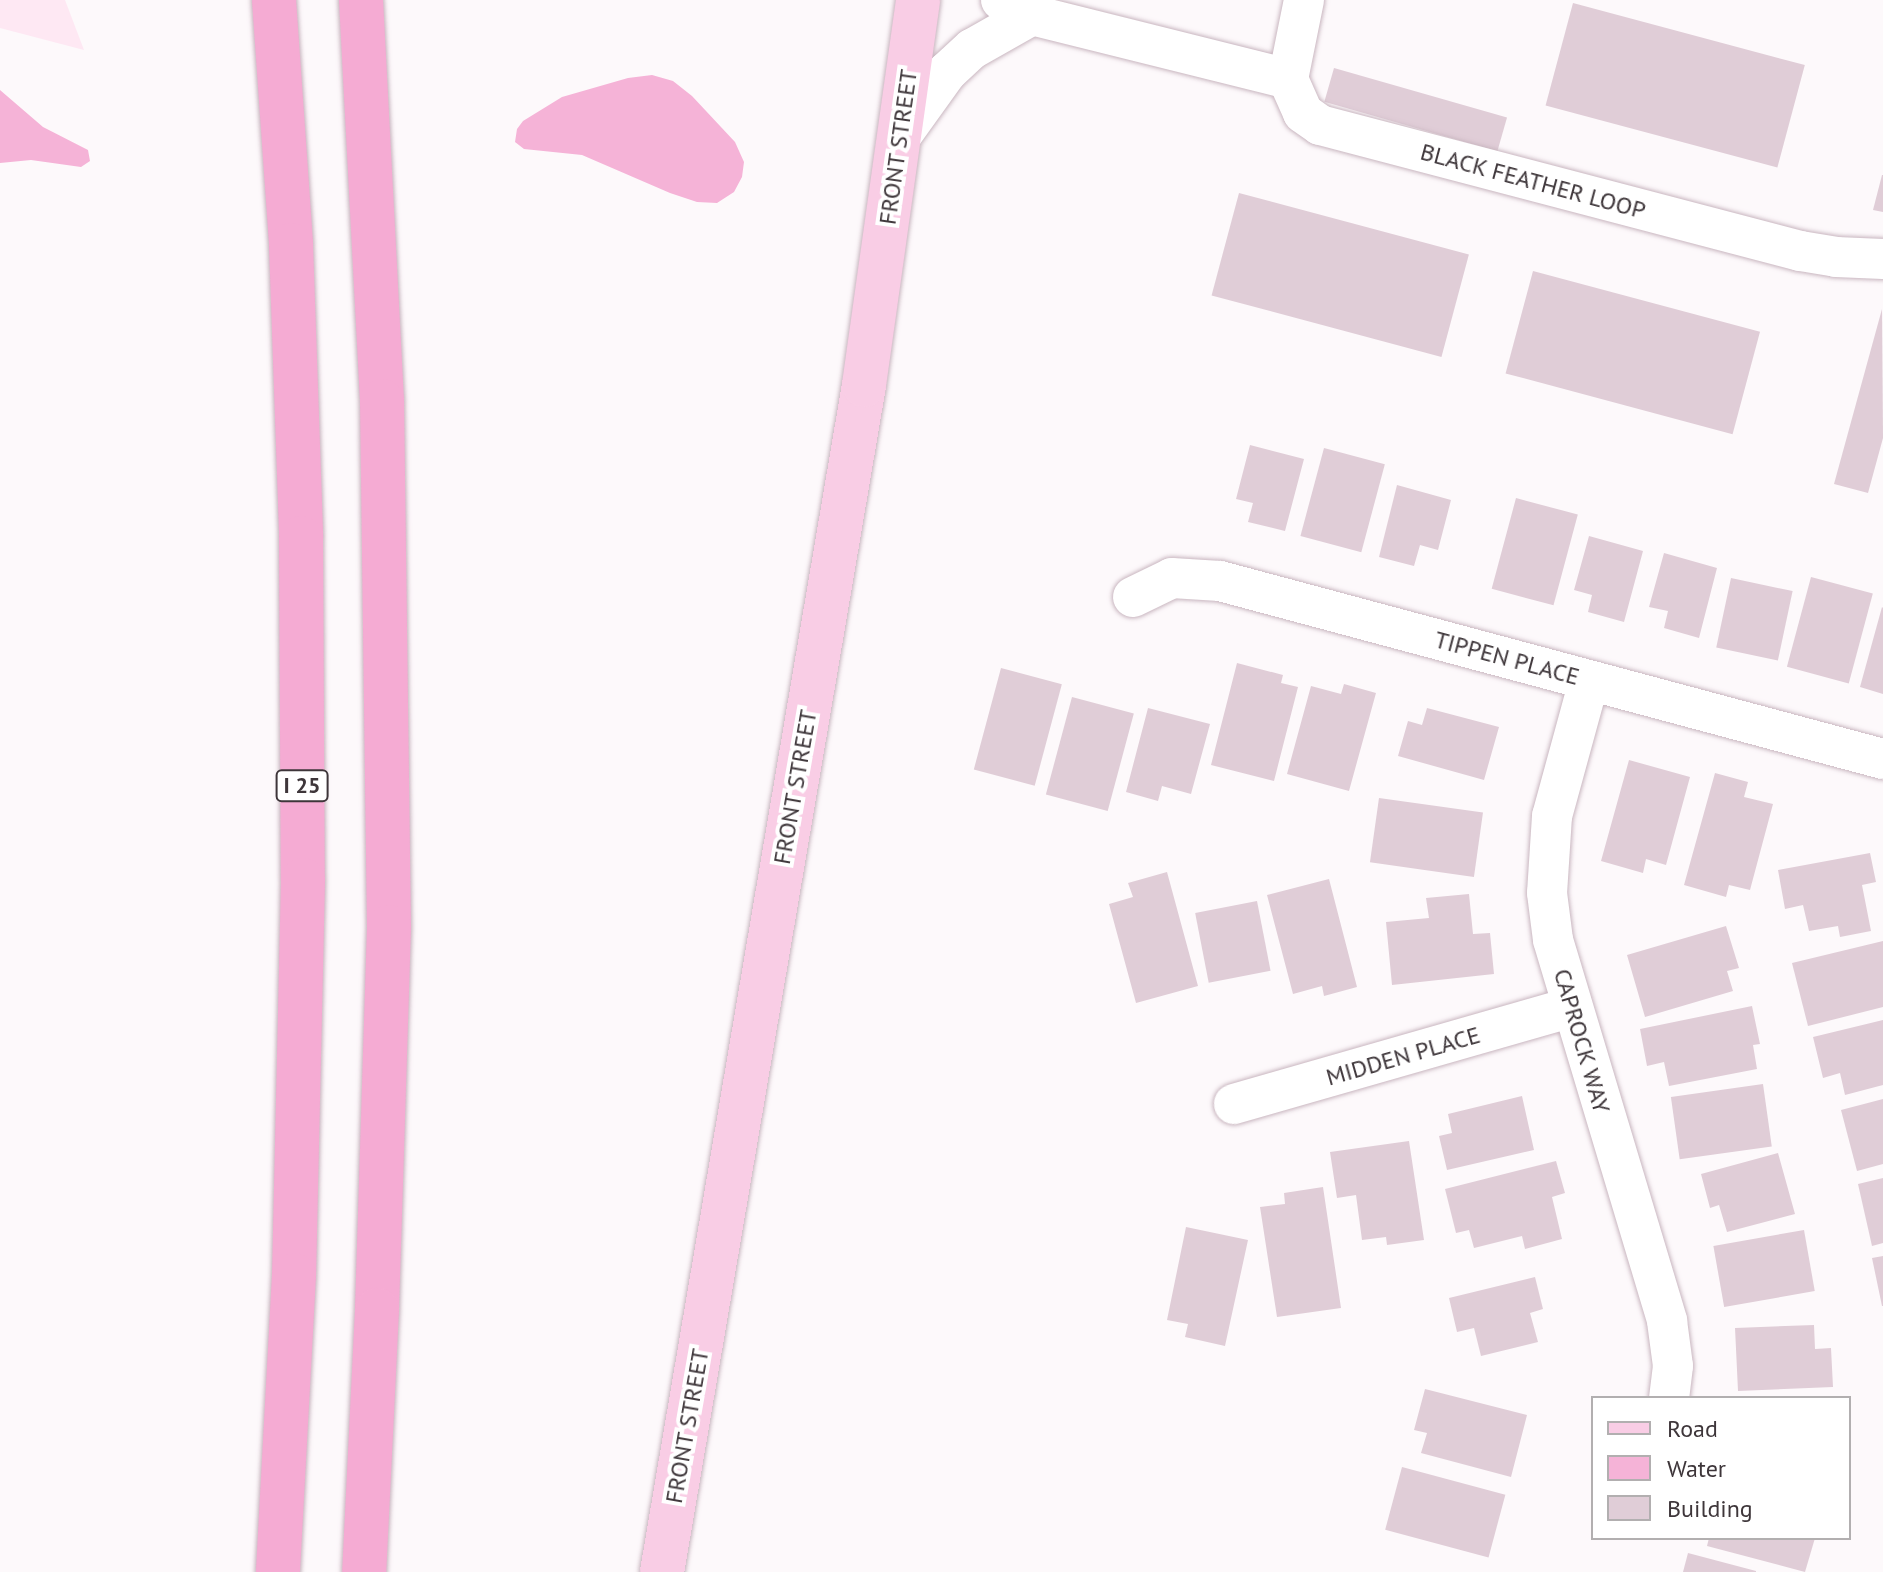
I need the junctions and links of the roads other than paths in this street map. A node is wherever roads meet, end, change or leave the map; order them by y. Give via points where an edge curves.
1 (274, 0) edge
2 (361, 0) edge
3 (918, 0) edge
4 (1304, 0) edge
5 (1017, 8) edge
6 (1288, 79) junction
7 (901, 136) junction
8 (1883, 259) edge
9 (1133, 597) dead end
10 (1589, 681) junction
11 (1883, 759) edge
12 (1572, 1007) junction
13 (1234, 1104) dead end
14 (1669, 1396) edge
15 (278, 1572) edge
16 (364, 1572) edge
17 (662, 1572) edge

1 - 15 highway, I 25 via 291,245 303,834 294,1275
2 - 16 highway via 382,401 389,927
3 - 7 main road, FRONT STREET
4 - 6 street
5 - 6 street
5 - 7 street via 947,72
6 - 8 street, BLACK FEATHER LOOP via 1303,113 1320,125 1800,251
7 - 17 main road, FRONT STREET via 864,385
9 - 10 street, TIPPEN PLACE via 1172,578 1220,581
10 - 11 street, TIPPEN PLACE
10 - 12 street, CAPROCK WAY via 1559,786 1549,845 1547,893 1553,940
12 - 13 street, MIDDEN PLACE
12 - 14 street, CAPROCK WAY via 1667,1321 1673,1366

